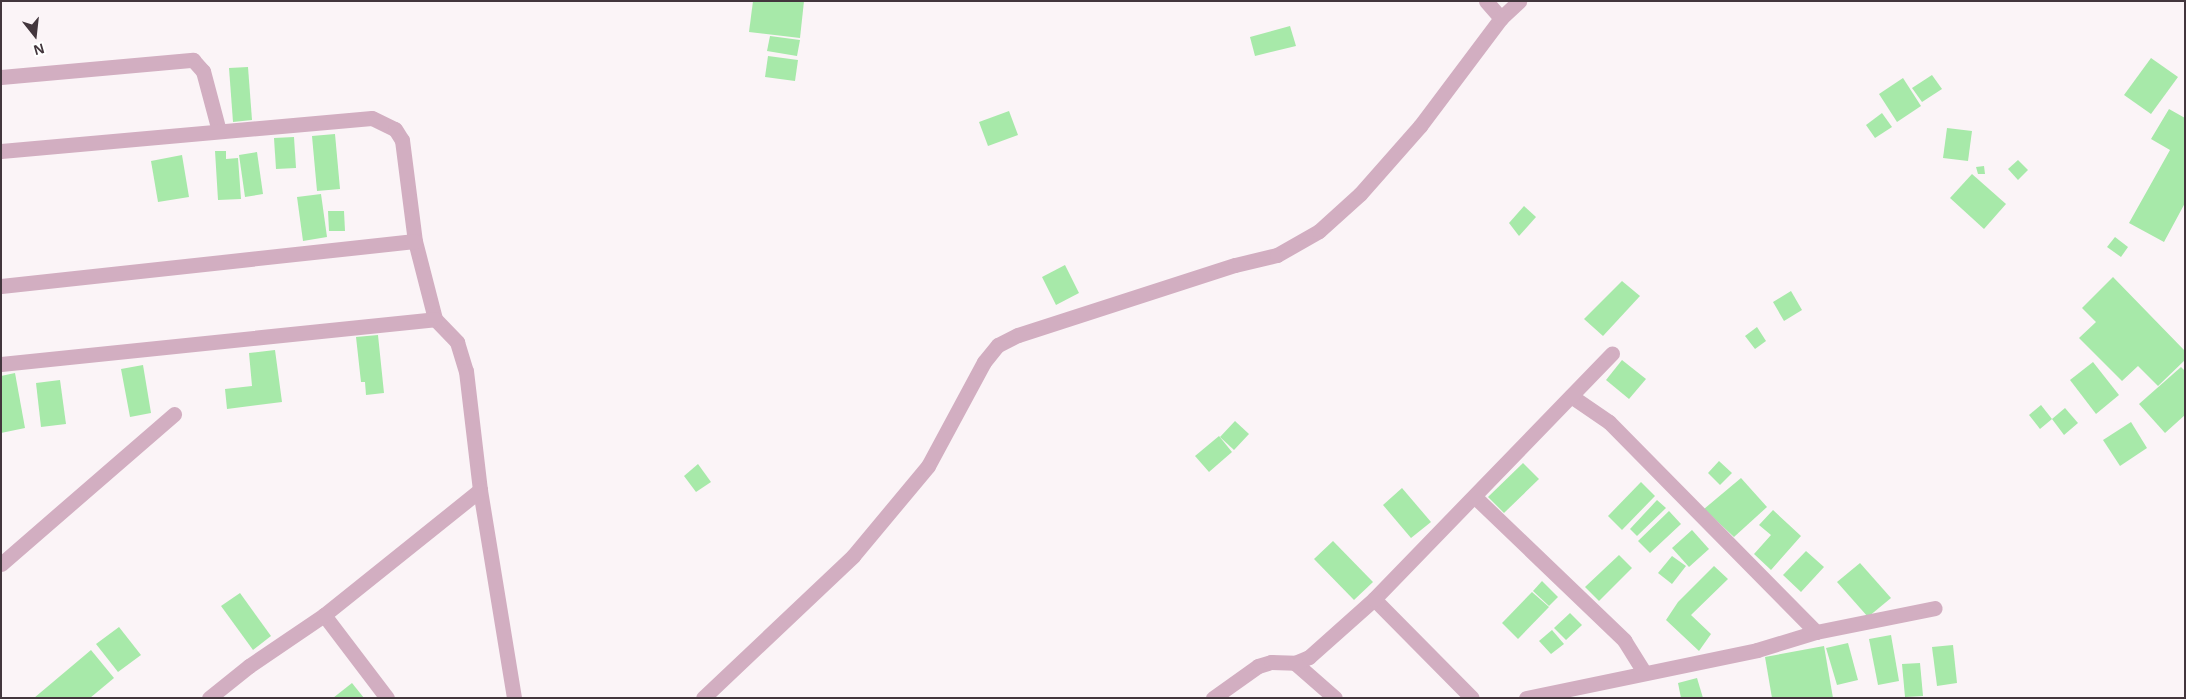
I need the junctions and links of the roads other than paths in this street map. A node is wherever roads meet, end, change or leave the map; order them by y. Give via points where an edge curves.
1 (1486, 1) edge
2 (1519, 1) edge
3 (1500, 18) junction
4 (1, 77) edge
5 (219, 131) junction
6 (1, 151) edge
7 (415, 241) junction
8 (1, 286) edge
9 (435, 319) junction
10 (1612, 353) dead end
11 (1, 364) edge
12 (1571, 396) junction
13 (174, 414) dead end
14 (480, 490) junction
15 (1475, 497) junction
16 (1, 564) edge
17 (1374, 599) junction
18 (1935, 608) dead end
19 (324, 615) junction
20 (1816, 632) junction
21 (1295, 663) junction
22 (1644, 672) junction
23 (209, 698) edge
24 (387, 698) edge
25 (514, 698) edge
26 (703, 698) edge
27 (1213, 698) edge
28 (1335, 698) edge
29 (1472, 698) edge
30 (1526, 698) edge

1 - 3 street
2 - 3 street
3 - 26 street via 1420,126 1360,194 1319,231 1278,254 1065,320 998,345 984,362 928,466 853,556
4 - 5 street via 193,60 204,71
5 - 6 street
5 - 7 street via 372,118 383,121 395,129 402,140
7 - 8 street
7 - 9 street
9 - 11 street
9 - 14 street via 457,342 464,358
10 - 12 street
12 - 15 street
12 - 20 street via 1609,422
13 - 16 street
14 - 19 street
14 - 25 street
15 - 17 street
15 - 22 street via 1624,640
17 - 21 street via 1309,657
17 - 29 street
18 - 20 street
19 - 23 street via 249,666
19 - 24 street
20 - 22 street via 1757,650
21 - 27 street via 1271,662 1258,666
21 - 28 street
22 - 30 street

